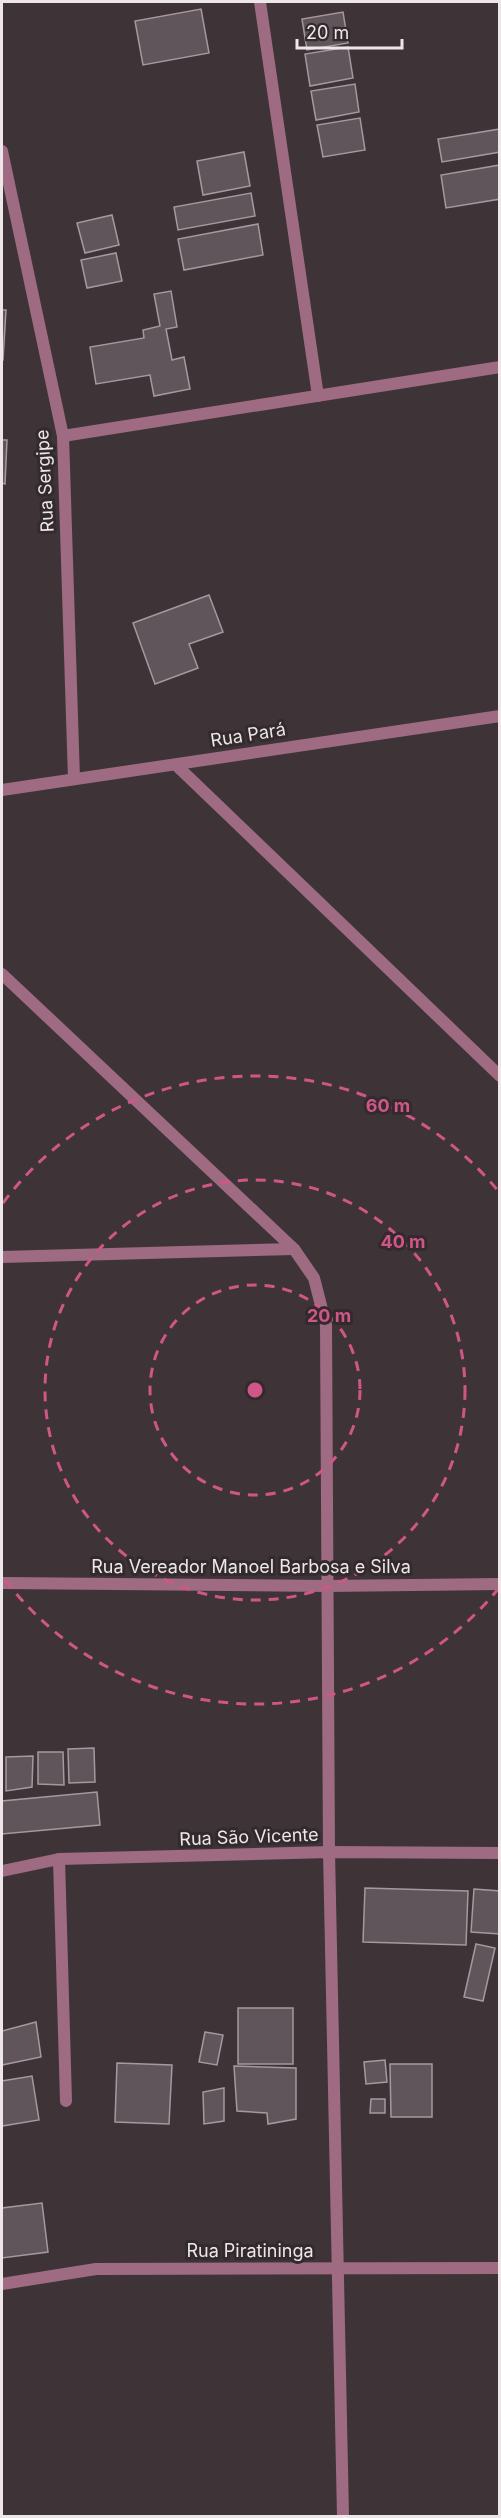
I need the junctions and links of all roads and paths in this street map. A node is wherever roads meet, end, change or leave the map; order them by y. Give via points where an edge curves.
1 (260, 2) edge
2 (2, 151) edge
3 (500, 367) edge
4 (318, 396) junction
5 (63, 436) junction
6 (500, 716) edge
7 (176, 765) junction
8 (74, 779) junction
9 (2, 790) edge
10 (2, 974) edge
11 (500, 1076) edge
12 (294, 1249) junction
13 (2, 1257) edge
14 (2, 1583) edge
15 (500, 1584) edge
16 (326, 1586) junction
17 (329, 1852) junction
18 (500, 1853) edge
19 (59, 1859) junction
20 (2, 1871) edge
21 (66, 2101) dead end
22 (500, 2268) edge
23 (337, 2269) junction
24 (2, 2284) edge
25 (343, 2517) edge

1 - 4 street
2 - 5 street, Rua Sergipe
3 - 4 street
4 - 5 street
5 - 8 street, Rua Sergipe
6 - 7 street, Rua Pará
7 - 8 street, Rua Pará
7 - 11 street
8 - 9 street, Rua Pará
10 - 12 street
12 - 13 street
12 - 16 street via 314,1278 326,1325
14 - 16 street, Rua Vereador Manoel Barbosa e Silva
15 - 16 street, Rua Vereador Manoel Barbosa e Silva
16 - 17 street
17 - 18 street, Rua São Vicente
17 - 19 street, Rua São Vicente
17 - 23 street
19 - 20 street, Rua São Vicente
19 - 21 street
22 - 23 street, Rua Piratininga
23 - 24 street, Rua Piratininga via 96,2269
23 - 25 street

